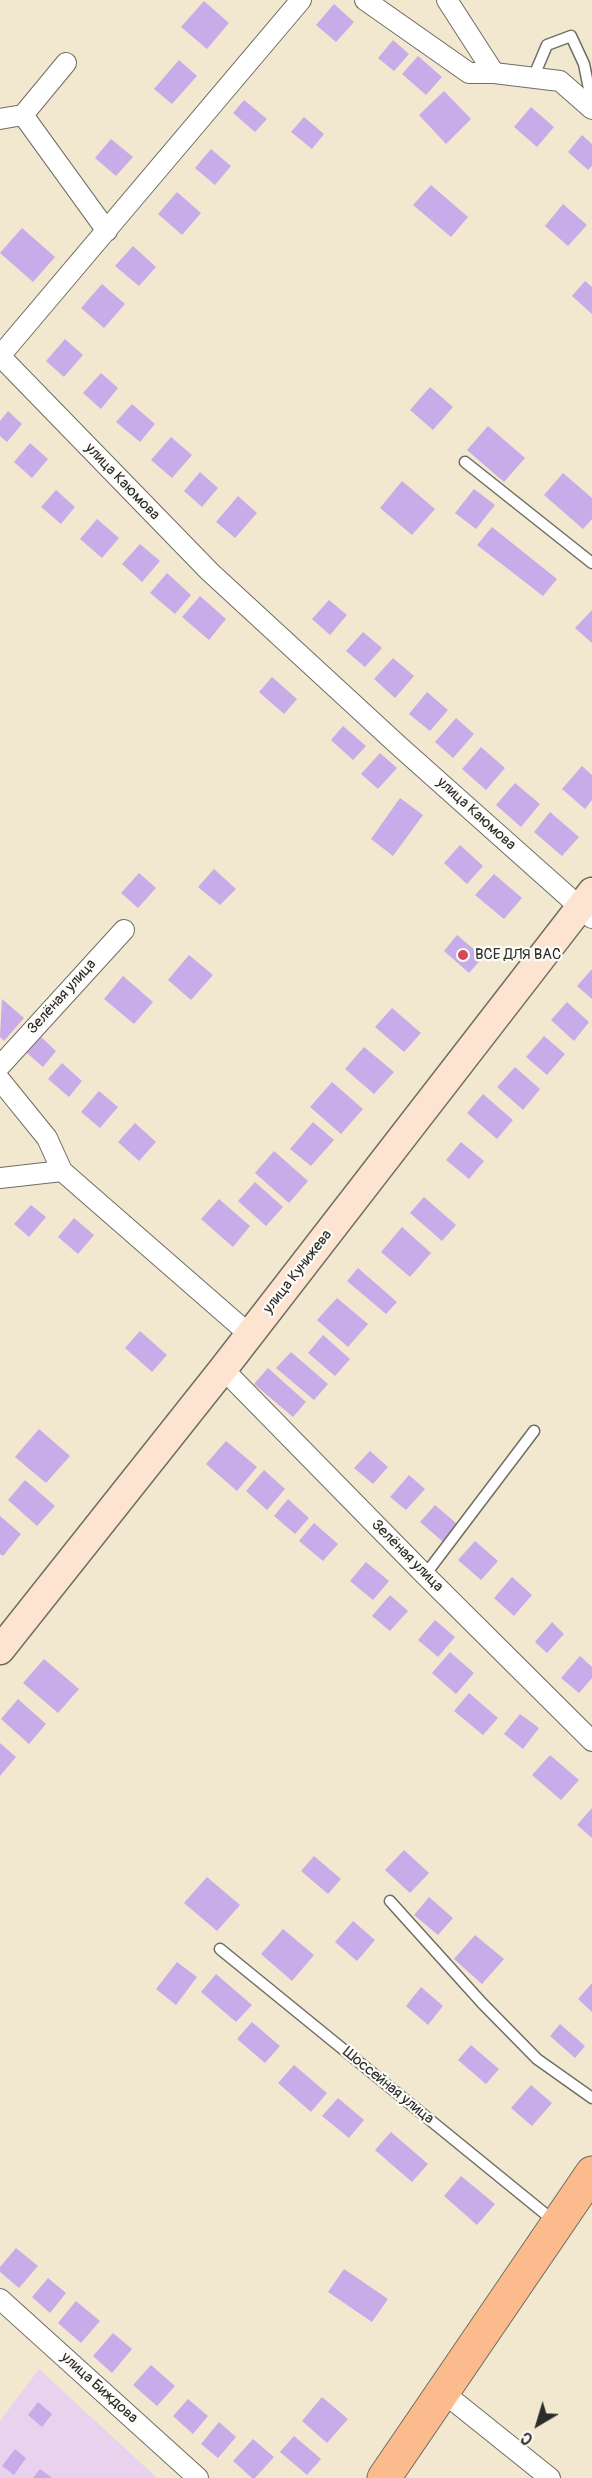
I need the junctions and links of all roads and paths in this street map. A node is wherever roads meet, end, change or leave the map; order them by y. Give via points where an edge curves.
1 (301, 0) edge
2 (365, 0) edge
3 (447, 0) edge
4 (66, 63) dead end
5 (494, 73) junction
6 (533, 78) junction
7 (592, 107) edge
8 (23, 115) junction
9 (0, 118) edge
10 (107, 231) junction
11 (465, 462) dead end
12 (592, 563) edge
13 (588, 906) edge
14 (124, 930) dead end
15 (0, 1066) edge
16 (0, 1080) edge
17 (62, 1171) junction
18 (0, 1178) edge
19 (250, 1335) junction
20 (224, 1369) junction
21 (534, 1431) dead end
22 (425, 1575) junction
23 (0, 1650) edge
24 (592, 1741) edge
25 (390, 1901) dead end
26 (220, 1949) dead end
27 (592, 2098) edge
28 (592, 2173) edge
29 (557, 2223) junction
30 (0, 2299) edge
31 (444, 2393) junction
32 (198, 2478) edge
33 (384, 2478) edge
34 (550, 2478) edge

1 - 10 street, улица Каюмова
2 - 5 street via 469,73
3 - 5 street
4 - 8 street
5 - 6 street
6 - 7 street via 560,81
6 - 7 lane via 547,45 571,36 584,64
8 - 9 street
8 - 10 street
10 - 13 street, улица Каюмова via 0,356 210,572
11 - 12 lane
13 - 19 street, улица Кунижева
14 - 15 street, Зелёная улица
16 - 17 street via 47,1138
17 - 18 street
17 - 19 street
19 - 20 street, улица Кунижева
20 - 22 street, Зелёная улица
20 - 23 street, улица Кунижева
21 - 22 lane
22 - 24 street, Зелёная улица
25 - 27 lane via 537,2059
26 - 29 lane, Шоссейная улица
28 - 29 highway
29 - 31 highway
30 - 32 street, улица Биждова
31 - 33 highway
31 - 34 street

